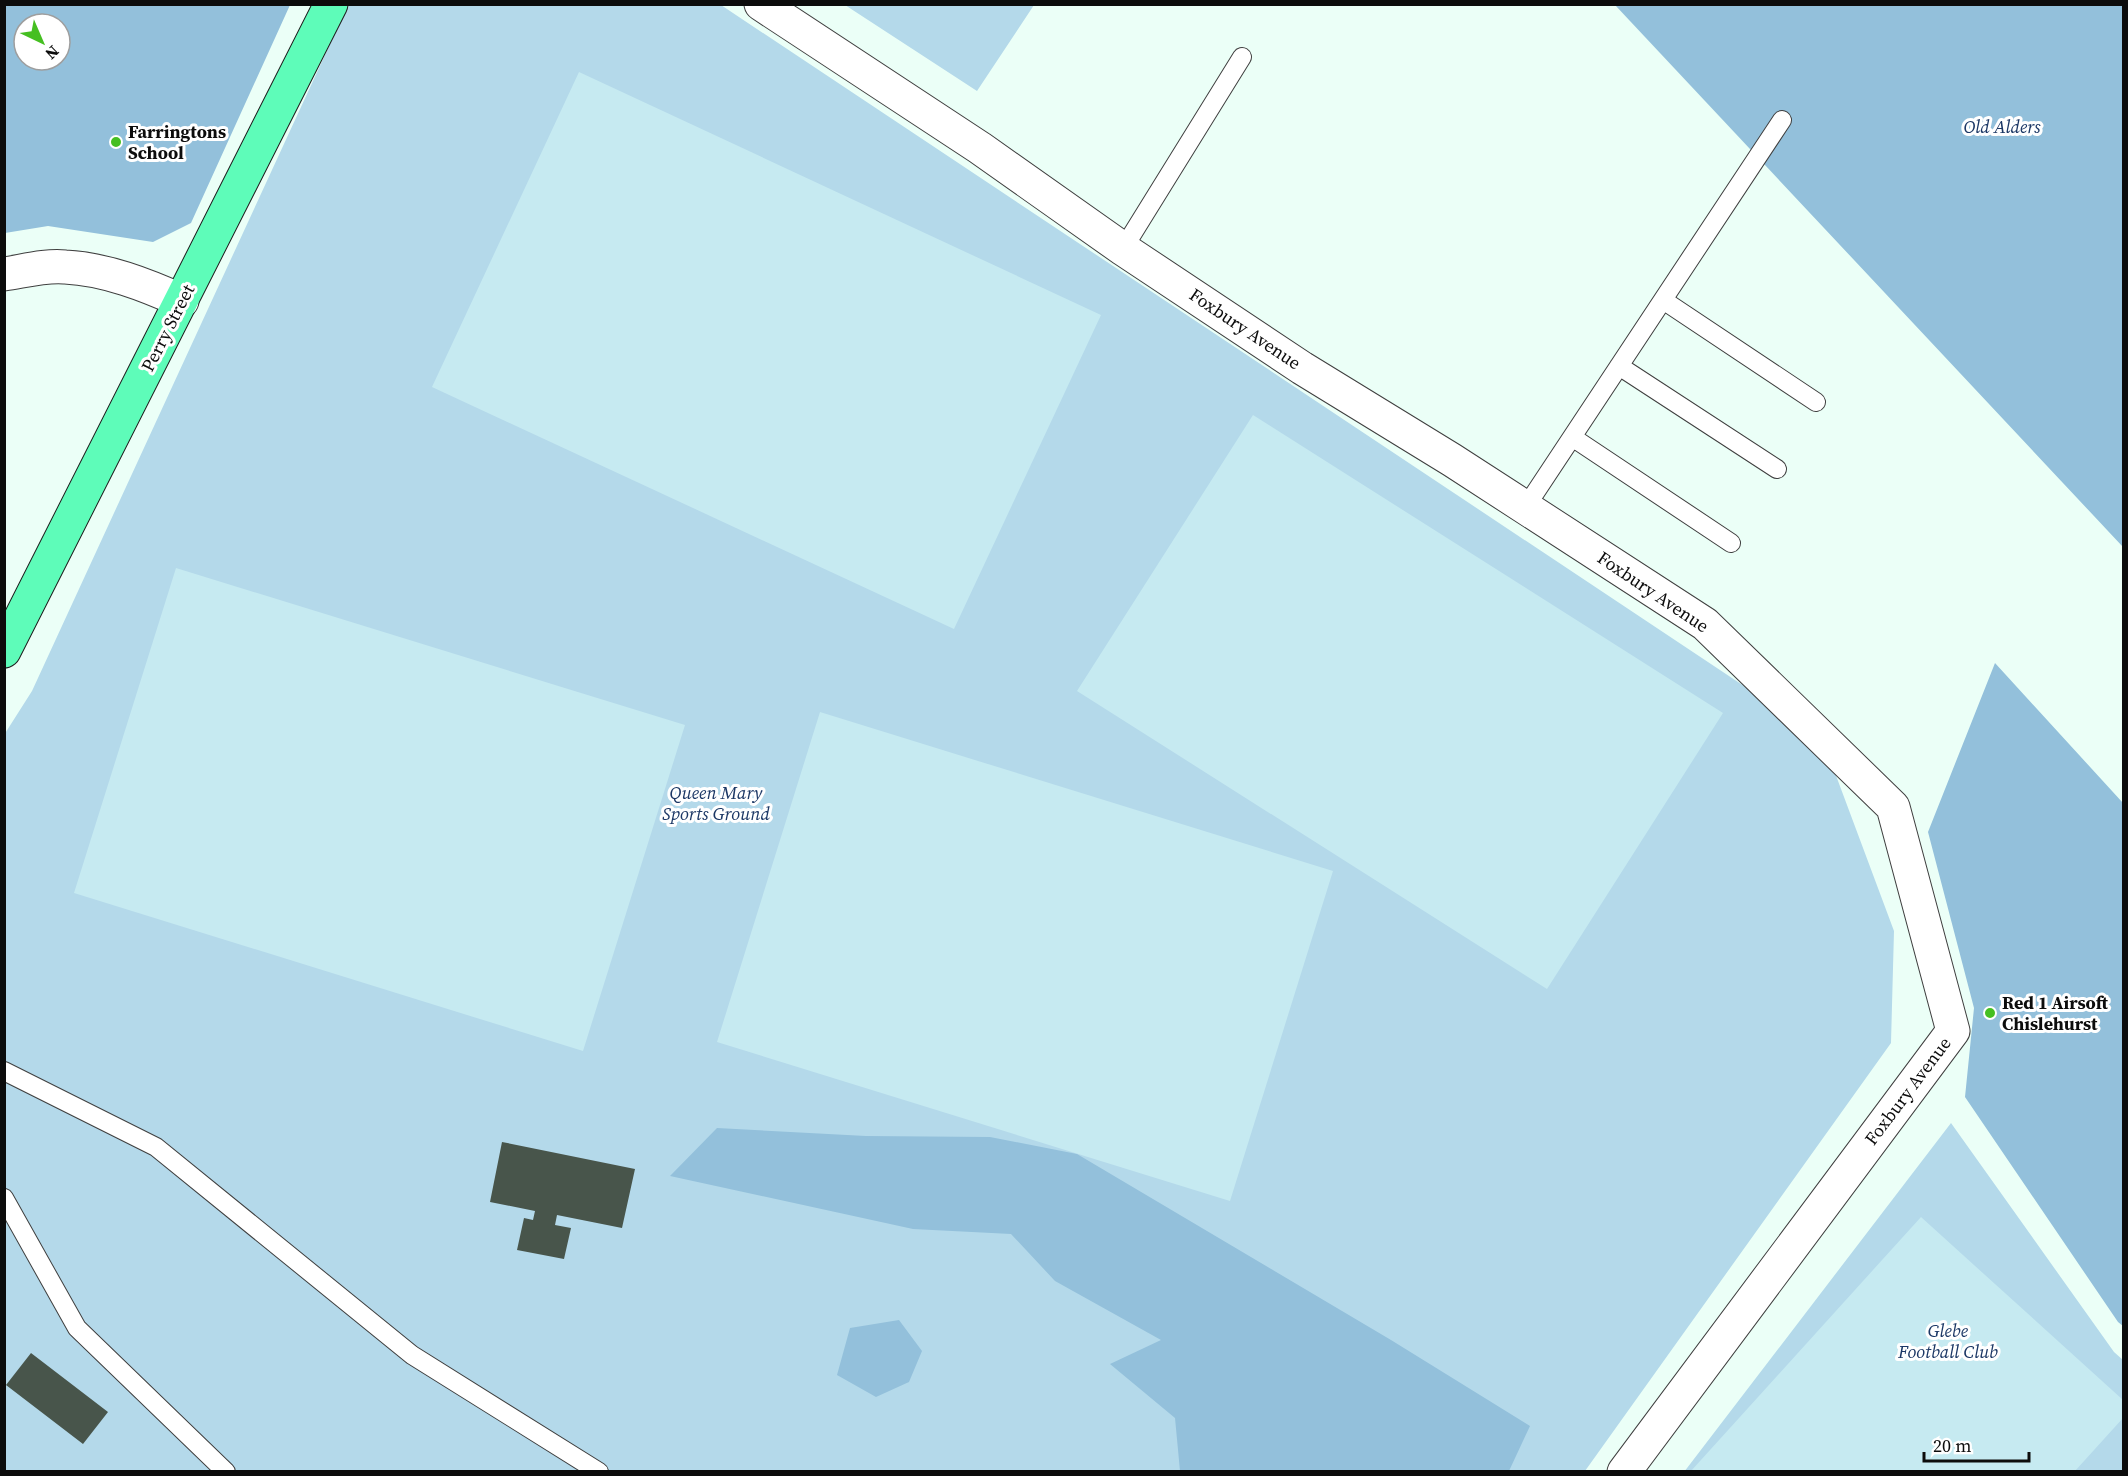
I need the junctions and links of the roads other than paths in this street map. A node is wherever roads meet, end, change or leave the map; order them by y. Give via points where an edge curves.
1 (331, 4) edge
2 (761, 4) edge
3 (1242, 57) dead end
4 (1782, 120) dead end
5 (1123, 249) junction
6 (4, 274) edge
7 (1663, 300) junction
8 (182, 301) junction
9 (1619, 366) junction
10 (1816, 402) dead end
11 (1572, 436) junction
12 (1777, 469) dead end
13 (1525, 508) junction
14 (1731, 543) dead end
15 (4, 651) edge
16 (4, 1071) edge
17 (4, 1198) edge
18 (226, 1472) edge
19 (599, 1472) edge
20 (1624, 1472) edge

1 - 8 main road, Perry Street
2 - 5 street, Foxbury Avenue via 980,148
3 - 5 lane
4 - 7 lane
5 - 13 street, Foxbury Avenue via 1302,368
6 - 8 street via 64,266 105,273
7 - 9 lane
7 - 10 lane
8 - 15 main road, Perry Street
9 - 11 lane
9 - 12 lane
11 - 13 lane
11 - 14 lane
13 - 20 street, Foxbury Avenue via 1705,624 1893,807 1953,1031
16 - 19 lane via 156,1147 412,1355
17 - 18 lane via 77,1328

